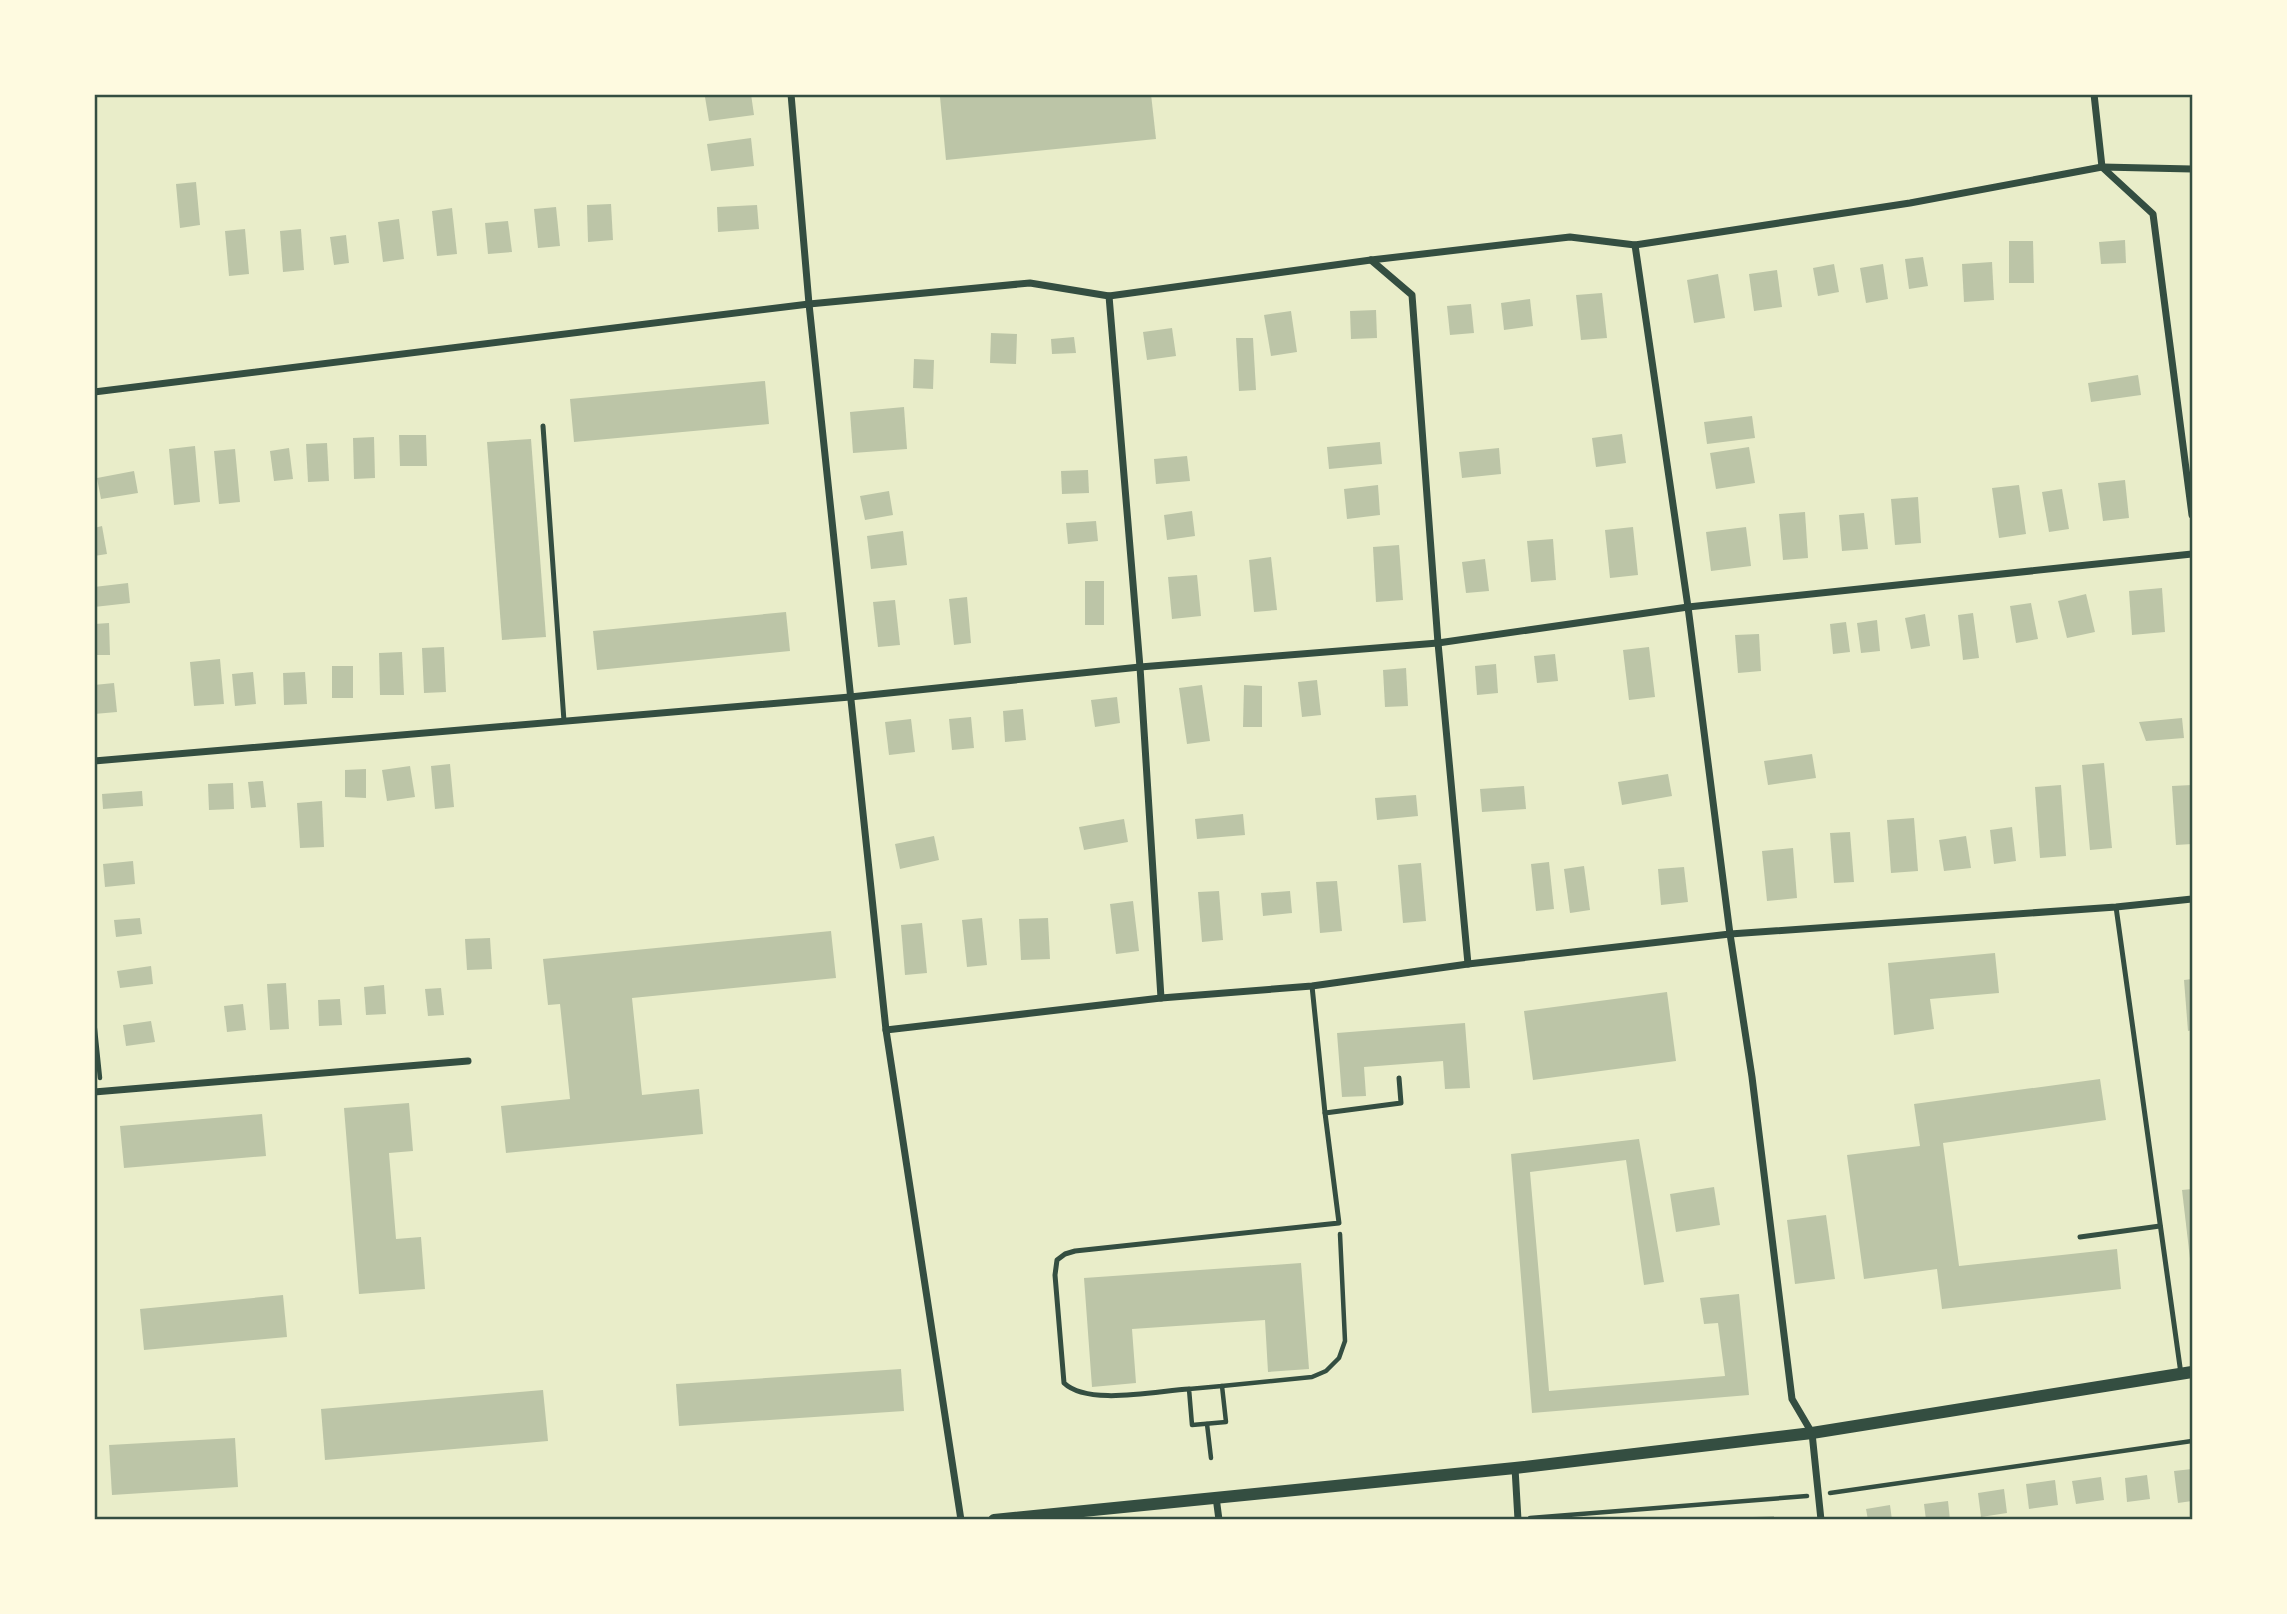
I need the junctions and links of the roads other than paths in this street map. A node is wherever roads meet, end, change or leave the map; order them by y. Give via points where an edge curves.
1 (791, 94) edge
2 (2094, 94) edge
3 (2102, 167) junction
4 (2193, 169) edge
5 (1635, 245) junction
6 (1371, 260) junction
7 (1108, 296) junction
8 (809, 304) junction
9 (94, 392) edge
10 (543, 426) dead end
11 (2193, 515) edge
12 (2193, 554) edge
13 (1688, 607) junction
14 (1438, 643) junction
15 (1140, 667) junction
16 (850, 697) junction
17 (564, 721) junction
18 (94, 761) edge
19 (2193, 899) edge
20 (2116, 907) junction
21 (1730, 934) junction
22 (1468, 964) junction
23 (1312, 986) junction
24 (1161, 998) junction
25 (886, 1030) junction
26 (468, 1060) dead end
27 (1399, 1078) dead end
28 (98, 1092) edge
29 (1325, 1113) junction
30 (2160, 1226) junction
31 (2080, 1237) dead end
32 (2187, 1373) edge
33 (1189, 1389) road end
34 (1812, 1433) junction
35 (1515, 1468) junction
36 (1216, 1497) junction
37 (1518, 1519) edge
38 (961, 1520) edge
39 (994, 1520) edge
40 (1219, 1520) edge
41 (1821, 1520) edge

1 - 8 street
2 - 3 street
3 - 4 street
3 - 5 street via 1910,203
3 - 11 street via 2153,214
5 - 6 street via 1570,237
5 - 13 street
6 - 7 street
6 - 14 street via 1412,295
7 - 8 street via 1030,283
7 - 15 street
8 - 9 street
8 - 16 street
10 - 17 lane
12 - 13 street
13 - 14 street
13 - 21 street
14 - 15 street
14 - 22 street
15 - 16 street
15 - 24 street
16 - 17 street
16 - 25 street
17 - 18 street
19 - 20 street
20 - 21 street
20 - 30 lane
21 - 22 street
21 - 34 street via 1792,1399
22 - 23 street
23 - 24 street
23 - 29 lane
24 - 25 street
25 - 38 street
26 - 28 street
27 - 29 lane via 1401,1103
29 - 33 lane via 1339,1223 1075,1251 1057,1260 1064,1383 1070,1389 1102,1396
30 - 31 lane
30 - 32 lane
32 - 34 street
34 - 35 street
34 - 41 street
35 - 36 street
35 - 37 street
36 - 39 street
36 - 40 street

